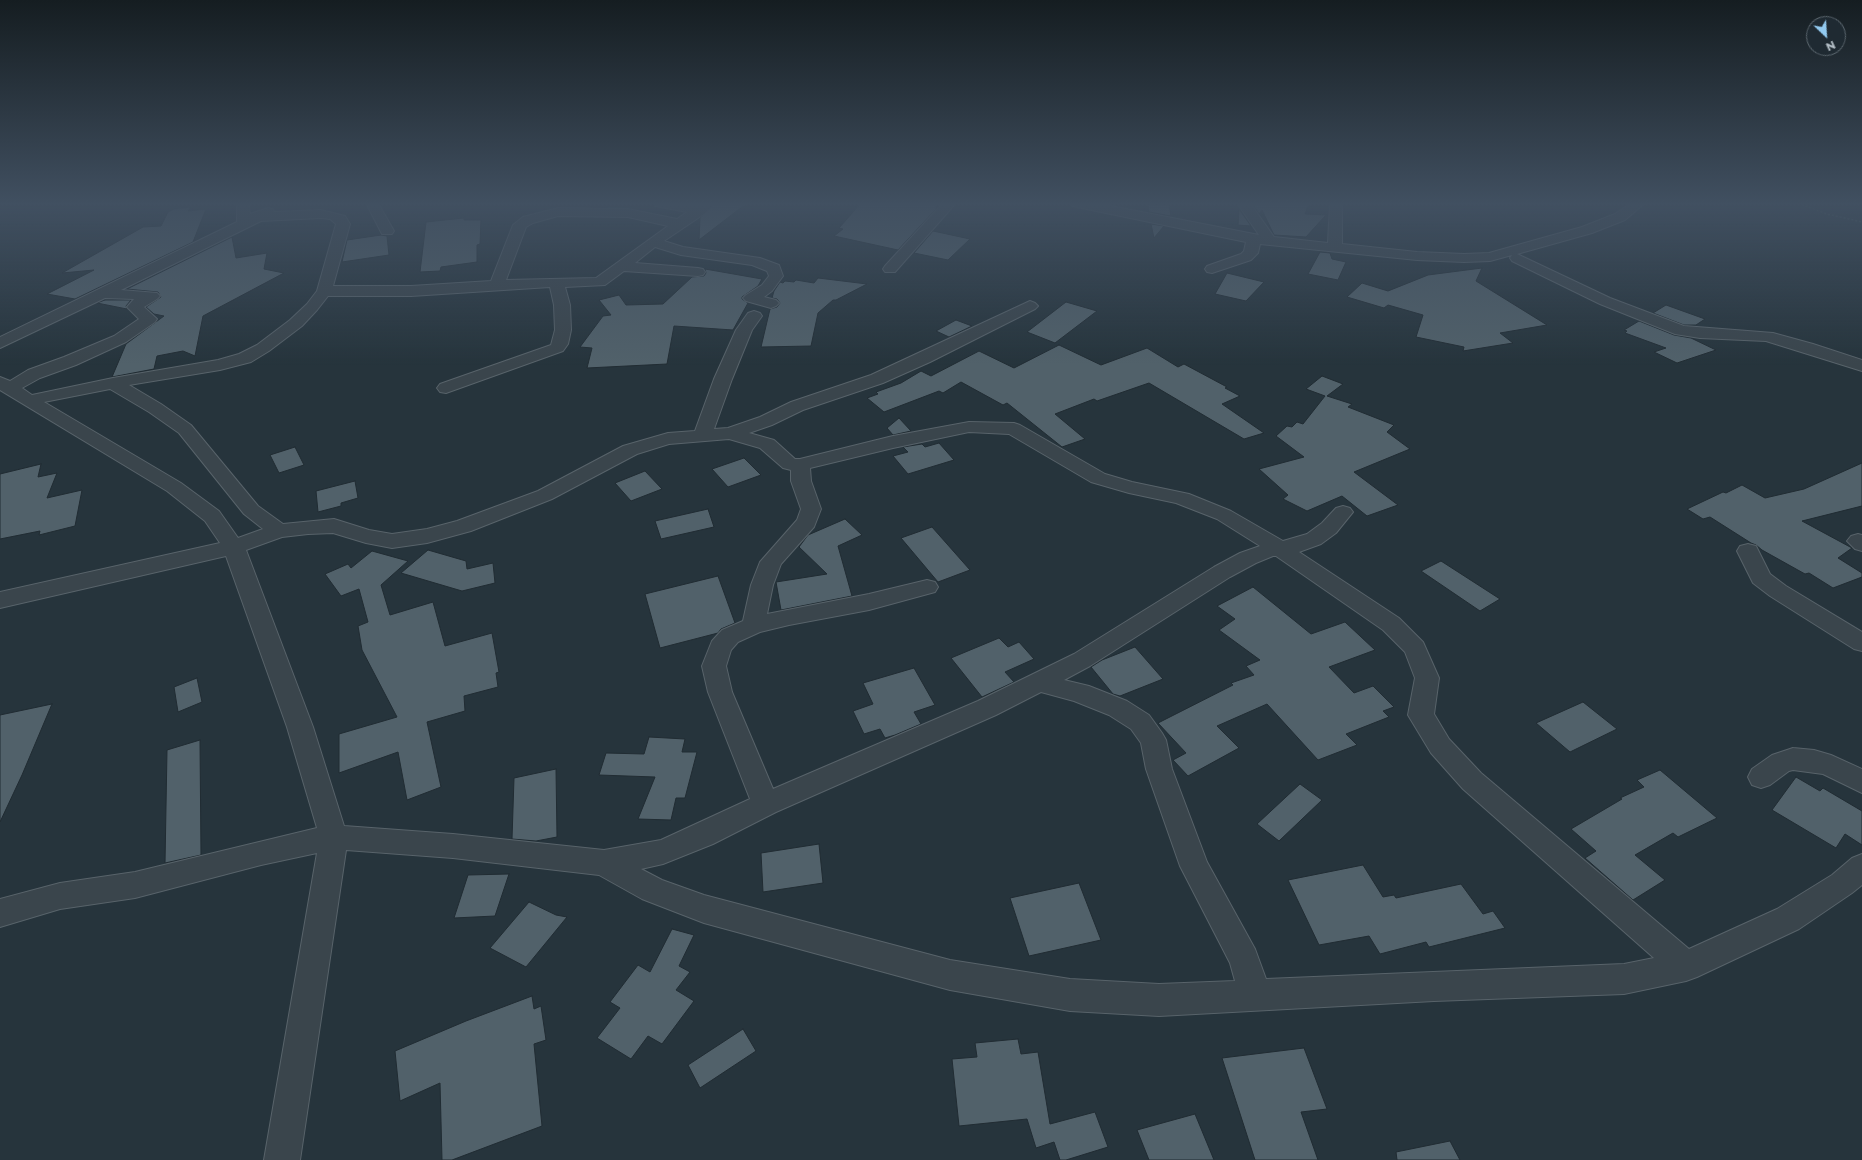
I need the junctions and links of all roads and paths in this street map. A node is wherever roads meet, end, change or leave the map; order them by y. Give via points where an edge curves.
1 (173, 257) edge
2 (334, 257) edge
3 (508, 257) edge
4 (633, 257) edge
5 (734, 257) edge
6 (901, 257) edge
7 (1246, 257) edge
8 (1444, 257) edge
9 (1487, 257) edge
10 (1517, 258) dead end
11 (622, 266) junction
12 (890, 269) dead end
13 (1212, 269) dead end
14 (698, 272) dead end
15 (556, 283) junction
16 (497, 285) junction
17 (324, 291) junction
18 (101, 292) junction
19 (771, 303) dead end
20 (1030, 306) dead end
21 (754, 316) dead end
22 (0, 343) edge
23 (1862, 366) edge
24 (113, 383) junction
25 (446, 388) dead end
26 (13, 390) edge
27 (730, 433) junction
28 (704, 435) junction
29 (800, 465) junction
30 (1343, 512) dead end
31 (279, 531) junction
32 (234, 547) junction
33 (1280, 549) junction
34 (1748, 551) dead end
35 (927, 587) dead end
36 (0, 600) edge
37 (753, 626) junction
38 (1862, 642) edge
39 (1038, 682) junction
40 (1761, 777) dead end
41 (1862, 782) edge
42 (766, 804) junction
43 (334, 837) junction
44 (604, 863) junction
45 (1859, 872) edge
46 (0, 913) edge
47 (1686, 966) junction
48 (1256, 995) junction
49 (282, 1160) edge

1 - 18 street
2 - 17 street
3 - 16 street
4 - 11 street
5 - 19 street via 750,259 774,268 776,276 767,288 751,298
6 - 12 street
7 - 13 street
8 - 9 street
10 - 23 street via 1605,301 1681,330 1767,336
11 - 14 street
11 - 15 street via 600,282
15 - 16 street
15 - 25 street via 562,305 563,330 557,348
16 - 17 street via 418,291
17 - 24 street via 296,323 245,358 220,365
18 - 22 street
18 - 26 street via 152,296 135,307 149,319 120,339 70,362 34,374
20 - 27 street via 877,379 797,406 766,421
21 - 28 street via 744,330 722,379
24 - 26 street via 51,395
24 - 31 street via 186,428 251,510
26 - 32 street via 174,487 212,516
27 - 28 street
27 - 29 street via 768,444 790,464
28 - 31 street via 668,439 630,450 545,495 464,526 427,536 392,541 334,526
29 - 33 street via 893,442 969,427 995,426 1014,429 1098,478 1182,498 1224,515
29 - 37 street via 801,481 811,509 807,522 771,562 762,585
30 - 33 street via 1329,528 1314,539 1293,548
31 - 32 street
32 - 36 street
32 - 43 street via 300,727
33 - 39 street via 1248,558 1222,572 1082,660
33 - 47 street via 1391,624 1415,648 1427,678 1421,715 1440,746 1472,781
34 - 38 street via 1761,578
35 - 37 street
37 - 42 street via 730,636 720,647 714,666 720,692
39 - 42 street via 987,708
39 - 48 street via 1080,693 1118,708 1140,722 1153,740 1159,769 1194,866 1244,959
40 - 41 street via 1781,762 1793,759 1831,766
42 - 44 street via 663,852
43 - 44 street via 453,846
43 - 46 street via 135,885 60,896
43 - 49 street
44 - 48 street via 652,890 704,909 950,975 1070,996 1159,1000
45 - 47 street via 1788,919
47 - 48 street via 1624,979

